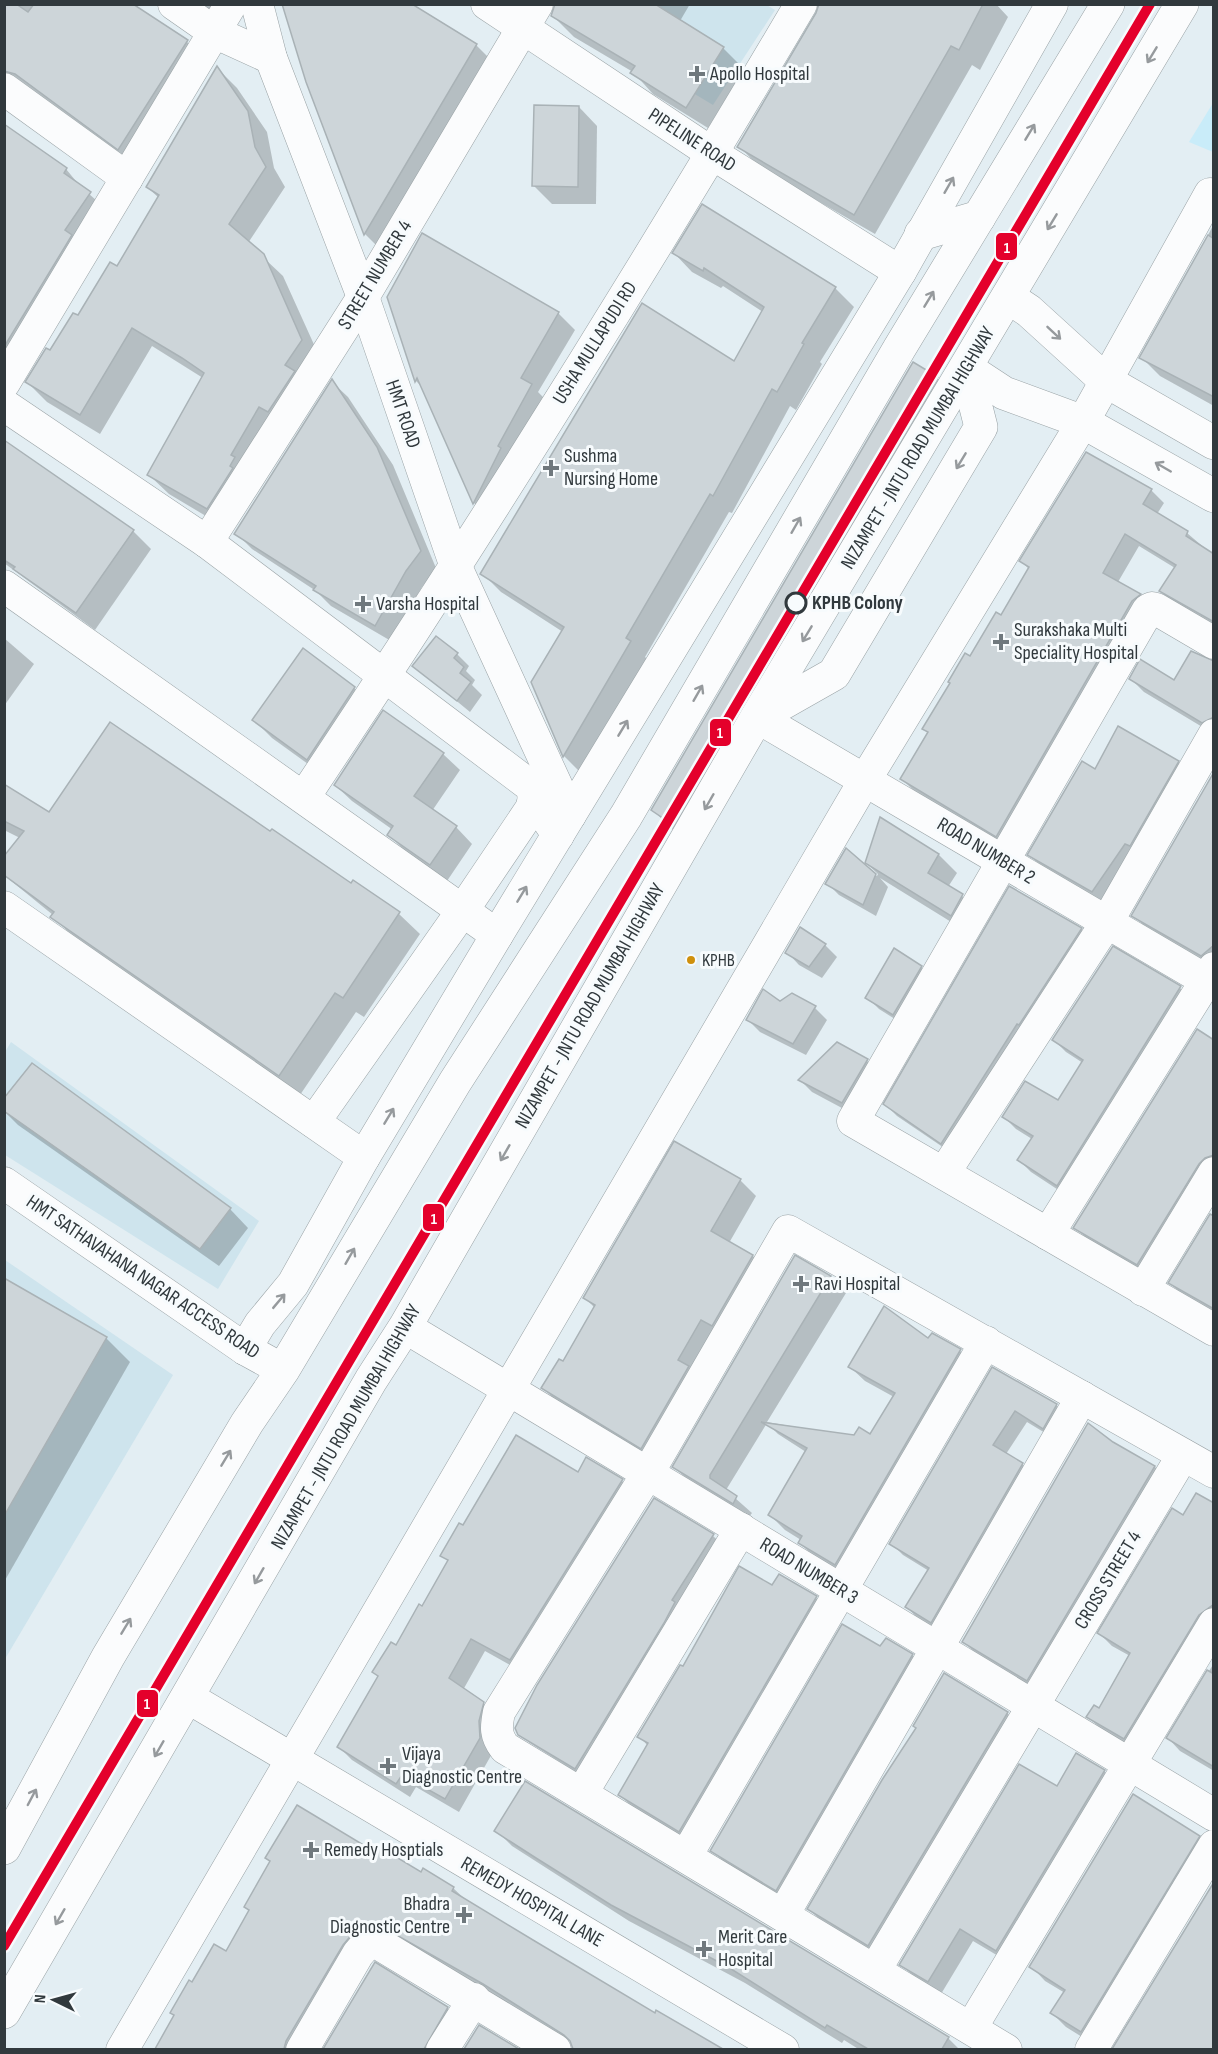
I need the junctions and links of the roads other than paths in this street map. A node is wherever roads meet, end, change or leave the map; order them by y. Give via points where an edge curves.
1 (174, 4) edge
2 (231, 4) edge
3 (257, 4) edge
4 (487, 4) edge
5 (801, 4) edge
6 (1052, 4) edge
7 (1108, 4) edge
8 (1182, 4) edge
9 (530, 17) edge
10 (214, 32) junction
11 (272, 58) junction
12 (4, 89) edge
13 (713, 154) junction
14 (128, 178) junction
15 (1210, 194) dead end
16 (979, 217) junction
17 (921, 234) junction
18 (900, 272) junction
19 (363, 297) junction
20 (1008, 297) junction
21 (966, 368) junction
22 (1106, 381) junction
23 (4, 383) edge
24 (1004, 393) junction
25 (4, 405) edge
26 (1083, 422) junction
27 (981, 427) junction
28 (1214, 444) edge
29 (1214, 496) edge
30 (207, 542) junction
31 (456, 567) junction
32 (4, 586) edge
33 (1214, 643) edge
34 (384, 677) junction
35 (757, 717) junction
36 (1214, 735) edge
37 (865, 780) junction
38 (542, 789) junction
39 (304, 798) junction
40 (564, 825) junction
41 (1003, 862) junction
42 (4, 907) edge
43 (464, 910) junction
44 (1107, 922) junction
45 (497, 935) junction
46 (1211, 978) edge
47 (314, 1122) junction
48 (364, 1157) junction
49 (944, 1173) junction
50 (1214, 1173) edge
51 (4, 1183) edge
52 (1048, 1234) junction
53 (1143, 1290) junction
54 (405, 1327) junction
55 (1214, 1330) edge
56 (986, 1342) junction
57 (245, 1349) junction
58 (283, 1370) junction
59 (509, 1389) junction
60 (1082, 1397) junction
61 (1184, 1455) junction
62 (1214, 1472) edge
63 (648, 1473) junction
64 (741, 1529) junction
65 (841, 1590) junction
66 (1214, 1624) edge
67 (938, 1648) junction
68 (189, 1698) junction
69 (1033, 1706) junction
70 (293, 1761) junction
71 (1130, 1764) junction
72 (582, 1793) junction
73 (1214, 1815) edge
74 (1214, 1846) edge
75 (4, 1848) edge
76 (686, 1856) junction
77 (783, 1915) junction
78 (875, 1970) junction
79 (474, 1999) junction
80 (4, 2012) edge
81 (971, 2028) junction
82 (122, 2049) edge
83 (303, 2049) edge
84 (442, 2049) edge
85 (555, 2049) edge
86 (783, 2049) edge
87 (1006, 2049) edge
88 (1091, 2049) edge

1 - 10 street
2 - 10 street
3 - 11 street, HMT ROAD
4 - 9 street, PIPELINE ROAD
5 - 13 street, USHA MULLAPUDI RD
17 -> 6 street
16 -> 7 main road
8 -> 20 main road, NIZAMPET - JNTU ROAD MUMBAI HIGHWAY
9 - 13 street, PIPELINE ROAD
9 - 19 street, STREET NUMBER 4
10 - 11 street
10 - 14 street
11 - 19 street, HMT ROAD
12 - 14 street
13 - 18 street, PIPELINE ROAD
13 - 31 street, USHA MULLAPUDI RD
14 - 23 street
15 - 22 street
16 - 17 main road
58 -> 16 main road via 455,1082 626,816
17 - 18 street
40 -> 18 street
19 - 30 street, STREET NUMBER 4
19 - 31 street, HMT ROAD
20 - 21 main road, NIZAMPET - JNTU ROAD MUMBAI HIGHWAY
20 -> 22 main road via 1029,311
21 - 24 main road
21 - 27 main road
21 -> 35 main road, NIZAMPET - JNTU ROAD MUMBAI HIGHWAY
22 - 26 street
22 - 28 main road
24 - 26 main road
24 - 27 main road
25 - 30 street
29 -> 26 main road
26 - 37 street
27 -> 35 main road via 834,674
30 - 34 street
31 - 34 street, USHA MULLAPUDI RD
31 - 38 street, HMT ROAD
32 - 39 street
33 - 41 street via 1156,609 1148,610
34 - 38 street via 532,788
34 - 39 street, USHA MULLAPUDI RD
35 - 37 street, ROAD NUMBER 2
35 -> 54 main road, NIZAMPET - JNTU ROAD MUMBAI HIGHWAY
36 - 44 street
37 - 41 street, ROAD NUMBER 2
37 - 59 street
38 - 40 street
38 - 43 street
39 - 43 street
45 -> 40 street
41 - 44 street, ROAD NUMBER 2
41 - 49 street via 853,1120
42 - 47 street
43 - 45 street
43 - 47 street
44 - 46 street, ROAD NUMBER 2
44 - 49 street
48 -> 45 street
46 - 52 street
47 - 48 street
57 -> 48 street via 293,1284
49 - 52 street
50 - 53 street
51 - 57 street, HMT SATHAVAHANA NAGAR ACCESS ROAD
52 - 53 street
53 - 55 street
54 - 59 street, ROAD NUMBER 3
54 -> 68 main road, NIZAMPET - JNTU ROAD MUMBAI HIGHWAY
56 - 60 street
56 - 63 street via 788,1231
56 - 65 street
57 - 58 street, HMT SATHAVAHANA NAGAR ACCESS ROAD
75 -> 58 main road via 108,1657 247,1423
59 - 63 street, ROAD NUMBER 3
59 - 70 street
60 - 61 street
60 - 67 street
61 - 62 street
61 - 69 street, CROSS STREET 4
63 - 64 street, ROAD NUMBER 3
63 - 72 street via 499,1712 496,1728 505,1748
64 - 65 street, ROAD NUMBER 3
64 - 72 street
65 - 67 street, ROAD NUMBER 3
65 - 76 street
66 - 71 street
67 - 69 street, ROAD NUMBER 3
67 - 77 street
68 - 70 street, REMEDY HOSPITAL LANE
68 -> 80 main road, NIZAMPET - JNTU ROAD MUMBAI HIGHWAY
69 - 71 street, ROAD NUMBER 3
69 - 78 street, CROSS STREET 4
70 - 82 street
70 - 86 street, REMEDY HOSPITAL LANE
71 - 73 street, ROAD NUMBER 3
71 - 81 street
72 - 76 street
74 - 88 street
76 - 77 street
77 - 78 street
78 - 81 street
79 - 83 street via 371,1939 358,1954
79 - 84 street
79 - 85 street
81 - 87 street

